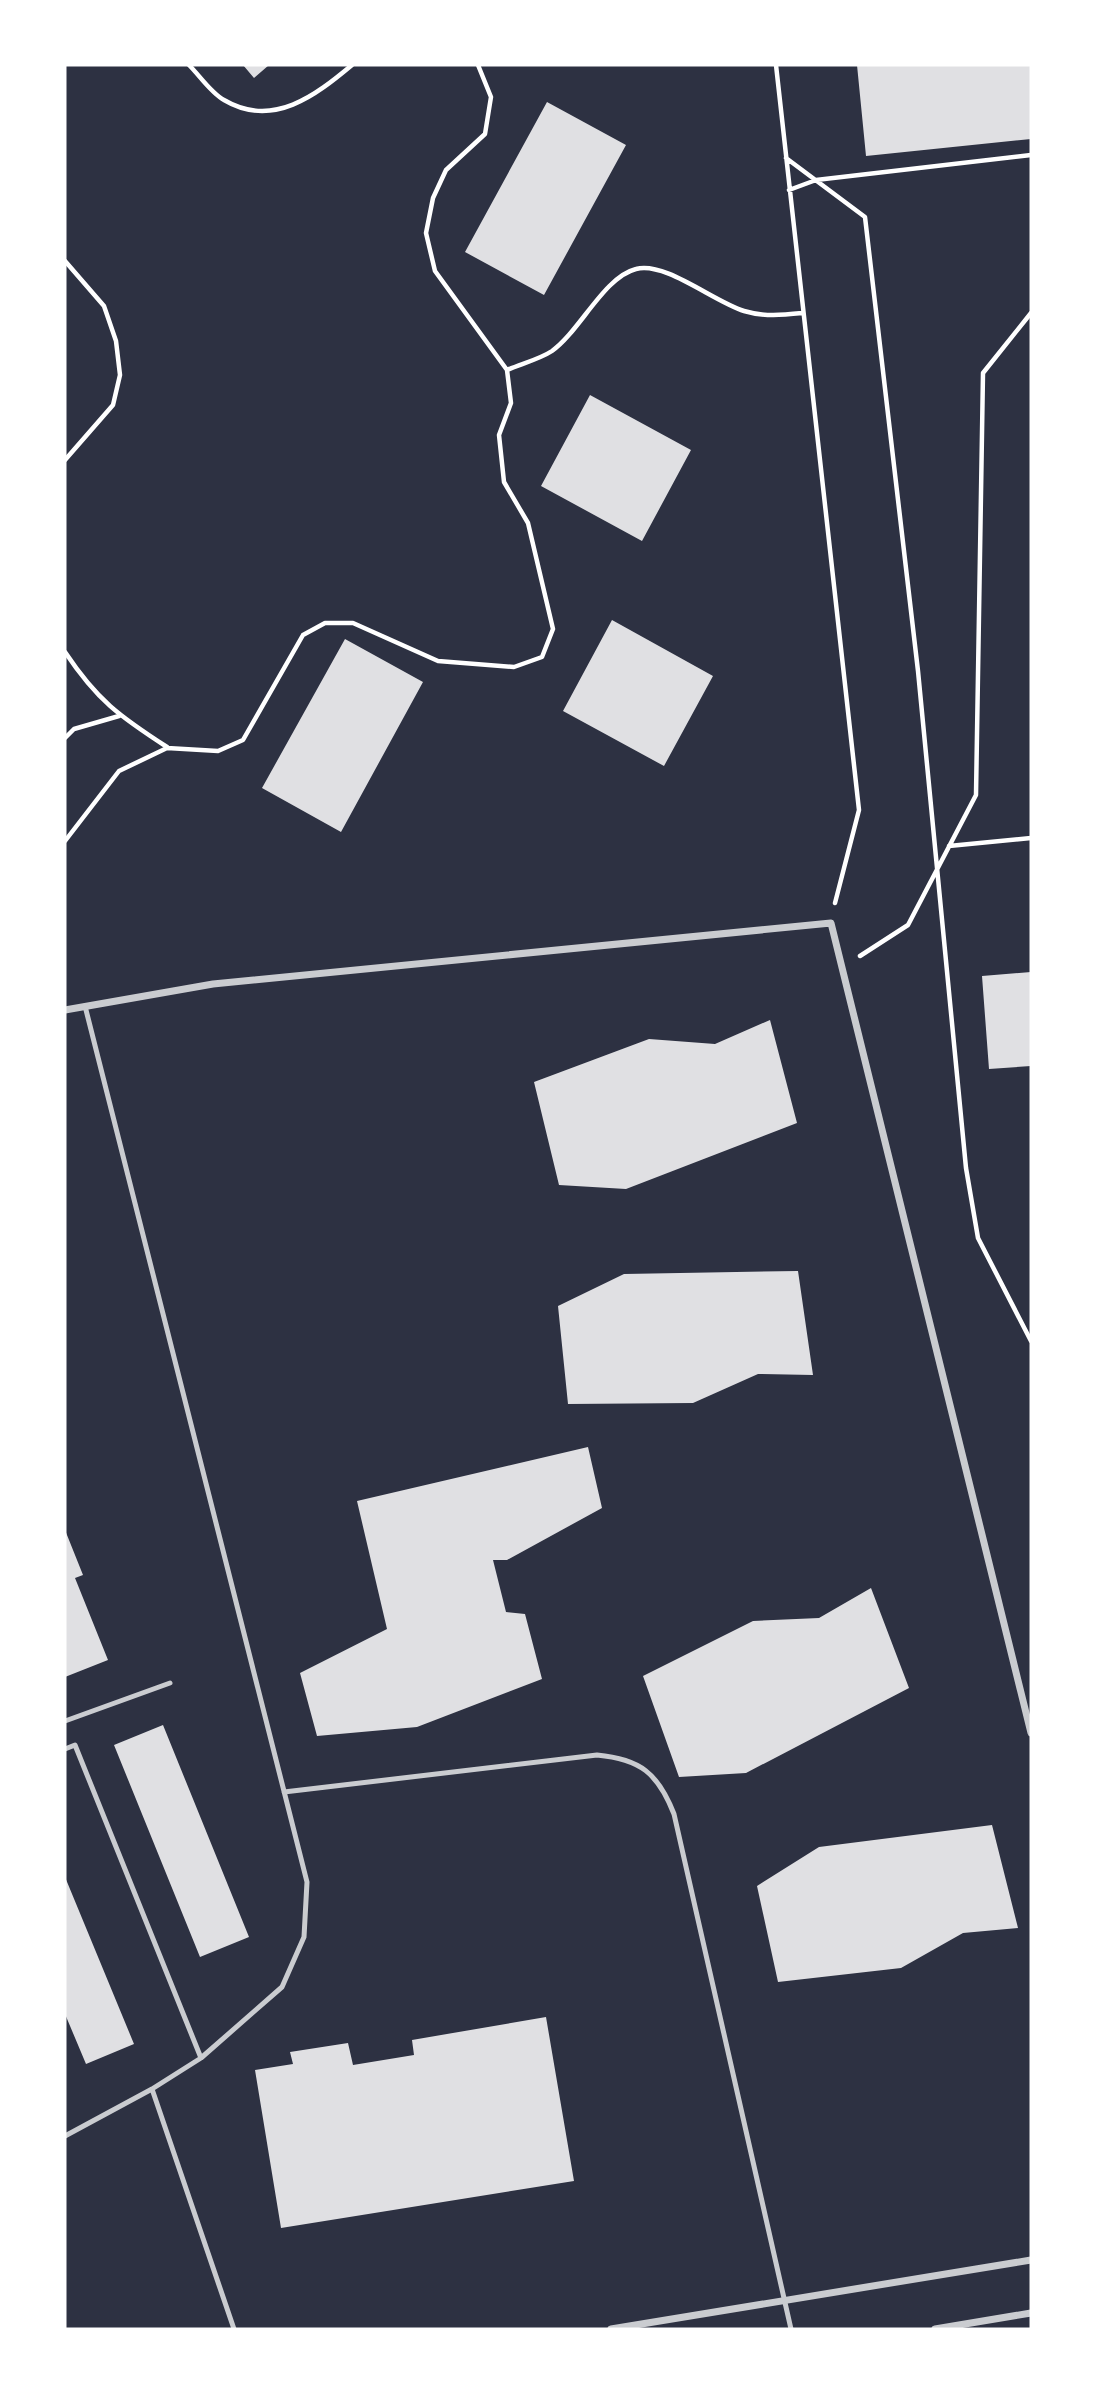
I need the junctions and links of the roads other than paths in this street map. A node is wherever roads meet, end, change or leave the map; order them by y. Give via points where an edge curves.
1 (85, 1006) junction
2 (65, 1010) edge
3 (170, 1683) dead end
4 (65, 1721) edge
5 (1031, 1733) edge
6 (65, 1749) edge
7 (284, 1793) junction
8 (201, 2058) junction
9 (152, 2089) junction
10 (65, 2136) edge
11 (1031, 2260) edge
12 (783, 2301) junction
13 (1031, 2313) edge
14 (233, 2329) edge
15 (611, 2329) edge
16 (791, 2329) edge
17 (935, 2329) edge

1 - 2 street
1 - 5 street via 214,984 831,923
1 - 7 lane
3 - 4 lane
6 - 8 lane via 75,1745
7 - 8 lane via 307,1882 304,1937 282,1987
7 - 12 lane via 597,1755 623,1757 646,1770 664,1790 674,1814
8 - 9 lane
9 - 10 lane
9 - 14 lane
11 - 12 street
12 - 15 street
12 - 16 lane
13 - 17 street

